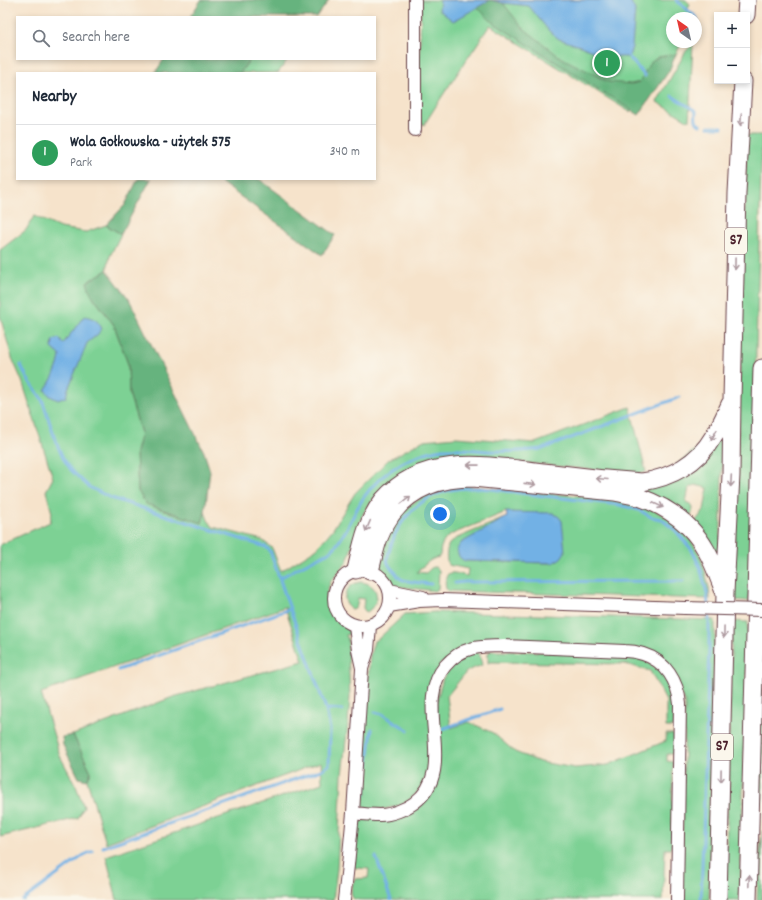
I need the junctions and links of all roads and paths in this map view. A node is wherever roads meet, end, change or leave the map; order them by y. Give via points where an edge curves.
1 (415, 0) edge
2 (746, 0) edge
3 (746, 12) edge
4 (743, 84) edge
5 (415, 130) dead end
6 (762, 368) edge
7 (732, 400) junction
8 (363, 570) junction
9 (389, 590) junction
10 (756, 591) junction
11 (725, 594) junction
12 (442, 600) junction
13 (390, 606) junction
14 (762, 610) edge
15 (762, 614) edge
16 (355, 626) junction
17 (370, 626) junction
18 (362, 669) junction
19 (762, 812) edge
20 (353, 813) junction
21 (749, 862) junction
22 (344, 900) edge
23 (677, 900) edge
24 (718, 900) edge
25 (748, 900) edge

1 - 5 street
2 - 3 highway
4 -> 7 highway, S7 via 737,193
6 - 10 highway, S7
7 -> 8 highway via 713,438 695,460 679,470 651,481 590,478 469,465 437,468 417,476 392,492 375,512 363,538
7 -> 11 highway, S7
8 - 9 street via 382,578
8 -> 11 highway via 387,520 402,503 428,486 459,478 473,478 615,492 651,502 675,515 695,532 706,550
8 - 16 street via 347,574 335,589 334,605 338,614
9 - 12 street
9 - 13 street
10 - 15 highway
10 - 21 highway, S7
11 -> 24 highway, S7
12 - 13 street
12 - 14 street, bridge
13 - 17 street via 383,617
16 - 17 street
16 - 18 street
17 - 18 street via 368,650
18 - 20 street
19 - 21 highway
20 - 22 street
20 - 23 street via 391,813 410,806 422,797 431,782 435,762 432,699 436,683 449,661 463,652 479,647 504,646 625,650 644,654 666,669 679,694
25 -> 21 highway, S7

